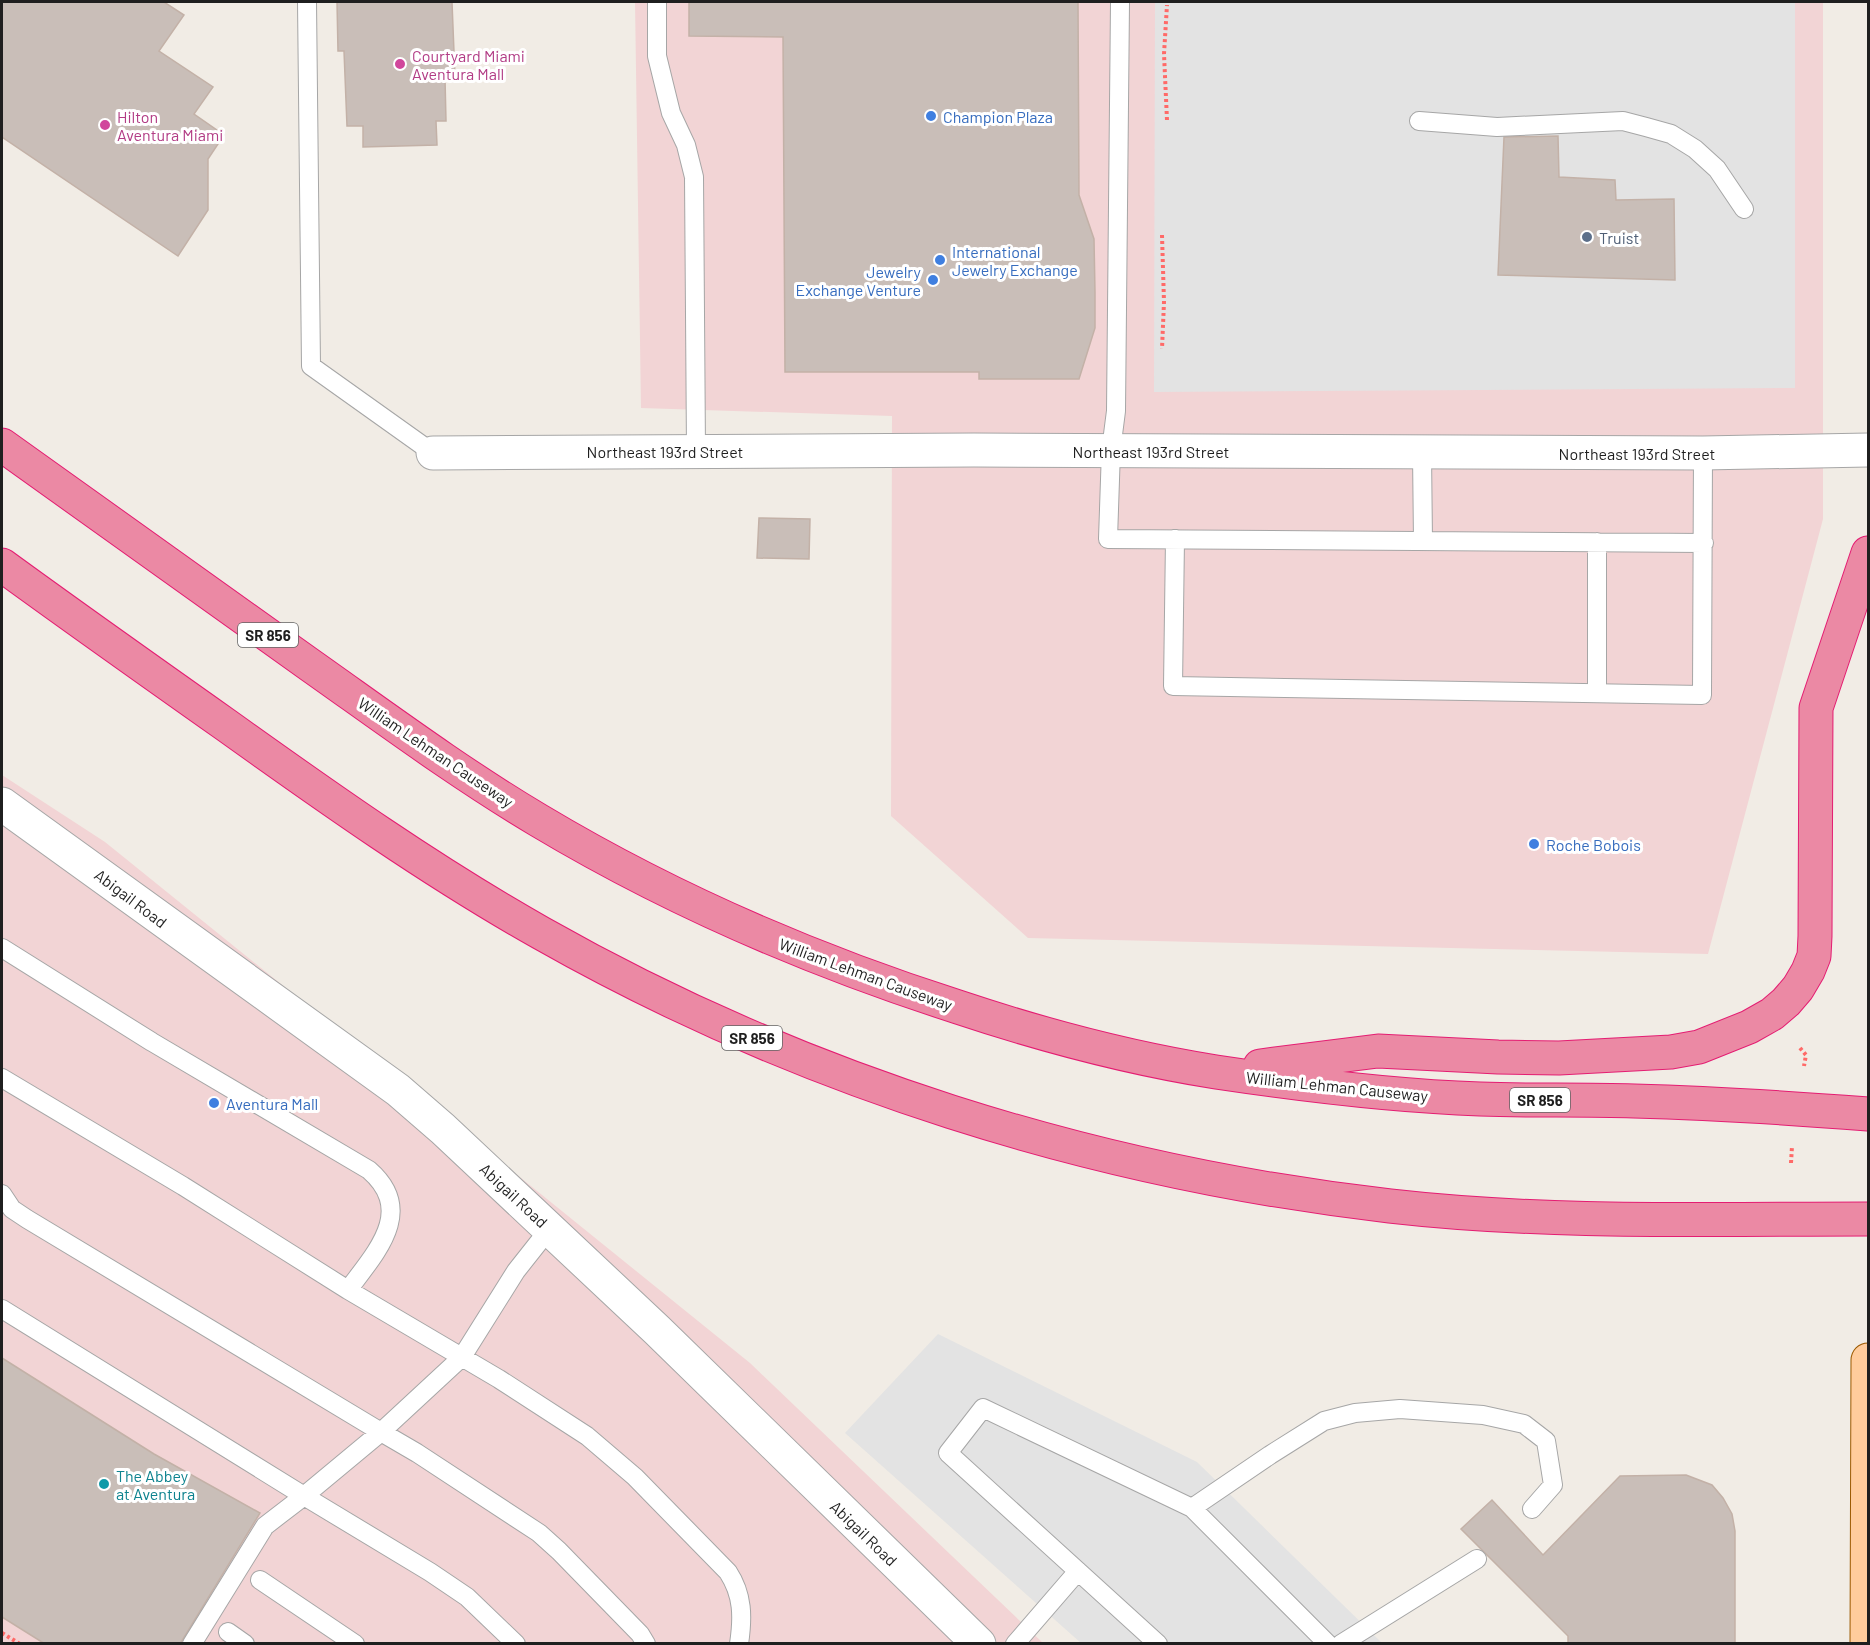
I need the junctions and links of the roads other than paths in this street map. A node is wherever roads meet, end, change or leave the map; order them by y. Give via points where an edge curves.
1 (307, 2) edge
2 (657, 2) edge
3 (1120, 2) edge
4 (1419, 122) dead end
5 (1744, 209) dead end
6 (2, 445) edge
7 (1111, 450) junction
8 (1869, 450) edge
9 (696, 451) junction
10 (434, 453) joint
11 (1422, 453) junction
12 (1703, 453) junction
13 (1175, 539) junction
14 (1423, 541) junction
15 (1597, 542) junction
16 (1704, 543) junction
17 (1869, 553) edge
18 (2, 565) edge
19 (1597, 693) junction
20 (2, 804) edge
21 (2, 948) edge
22 (1214, 1071) junction
23 (2, 1078) edge
24 (1869, 1114) edge
25 (2, 1194) edge
26 (1869, 1219) edge
27 (550, 1228) junction
28 (348, 1290) junction
29 (2, 1309) edge
30 (462, 1357) junction
31 (1869, 1360) edge
32 (381, 1432) junction
33 (304, 1496) junction
34 (1192, 1508) junction
35 (1532, 1509) dead end
36 (1477, 1559) dead end
37 (1078, 1571) junction
38 (260, 1580) dead end
39 (228, 1632) dead end
40 (192, 1644) edge
41 (245, 1644) edge
42 (355, 1644) edge
43 (516, 1644) edge
44 (646, 1644) edge
45 (739, 1644) edge
46 (979, 1644) edge
47 (1014, 1644) edge
48 (1158, 1644) edge
49 (1328, 1644) edge
50 (1341, 1644) edge
51 (1867, 1644) edge

1 - 10 lane via 311,366
2 - 9 lane via 657,56 671,113 686,145 694,177
3 - 7 lane via 1116,411
4 - 5 lane via 1497,127 1623,122 1646,127 1671,134 1695,149 1717,169
6 - 22 highway, William Lehman Causeway / SR 856 via 473,779 538,820 657,885 757,933 887,985 1023,1029
7 - 9 street, Northeast 193rd Street
7 - 11 street, Northeast 193rd Street
7 - 13 lane via 1108,539
8 - 12 street, Northeast 193rd Street
9 - 10 street, Northeast 193rd Street
11 - 12 street, Northeast 193rd Street
11 - 14 lane
12 - 16 lane
13 - 14 lane
13 - 19 lane via 1173,686
14 - 15 lane
15 - 16 lane
15 - 19 lane
16 - 19 lane via 1702,695
17 - 22 highway via 1816,708 1814,956 1798,988 1772,1014 1724,1038 1671,1052 1559,1058 1378,1051
18 - 26 highway, SR 856 via 303,781 537,931 721,1024 915,1099 1043,1138 1184,1174 1386,1206 1450,1213 1581,1218
20 - 27 street, Abigail Road via 398,1090
21 - 28 lane via 382,1181 390,1210 387,1234
22 - 24 highway, William Lehman Causeway / SR 856 via 1422,1096 1631,1101
23 - 28 lane
25 - 32 lane via 12,1209 27,1219
27 - 30 lane via 516,1271
27 - 46 street, Abigail Road
28 - 30 lane
29 - 33 lane
30 - 32 lane
30 - 45 lane via 595,1442 728,1572 742,1612
31 - 51 main road
32 - 33 lane
32 - 44 lane via 539,1533
33 - 40 lane via 265,1526
33 - 43 lane via 430,1572 467,1598
34 - 35 lane via 1324,1421 1355,1413 1400,1409 1484,1415 1524,1424 1546,1441 1553,1485
34 - 37 lane via 983,1408 948,1454
34 - 49 lane
36 - 50 lane
37 - 47 lane
37 - 48 lane
38 - 42 lane
39 - 41 lane

